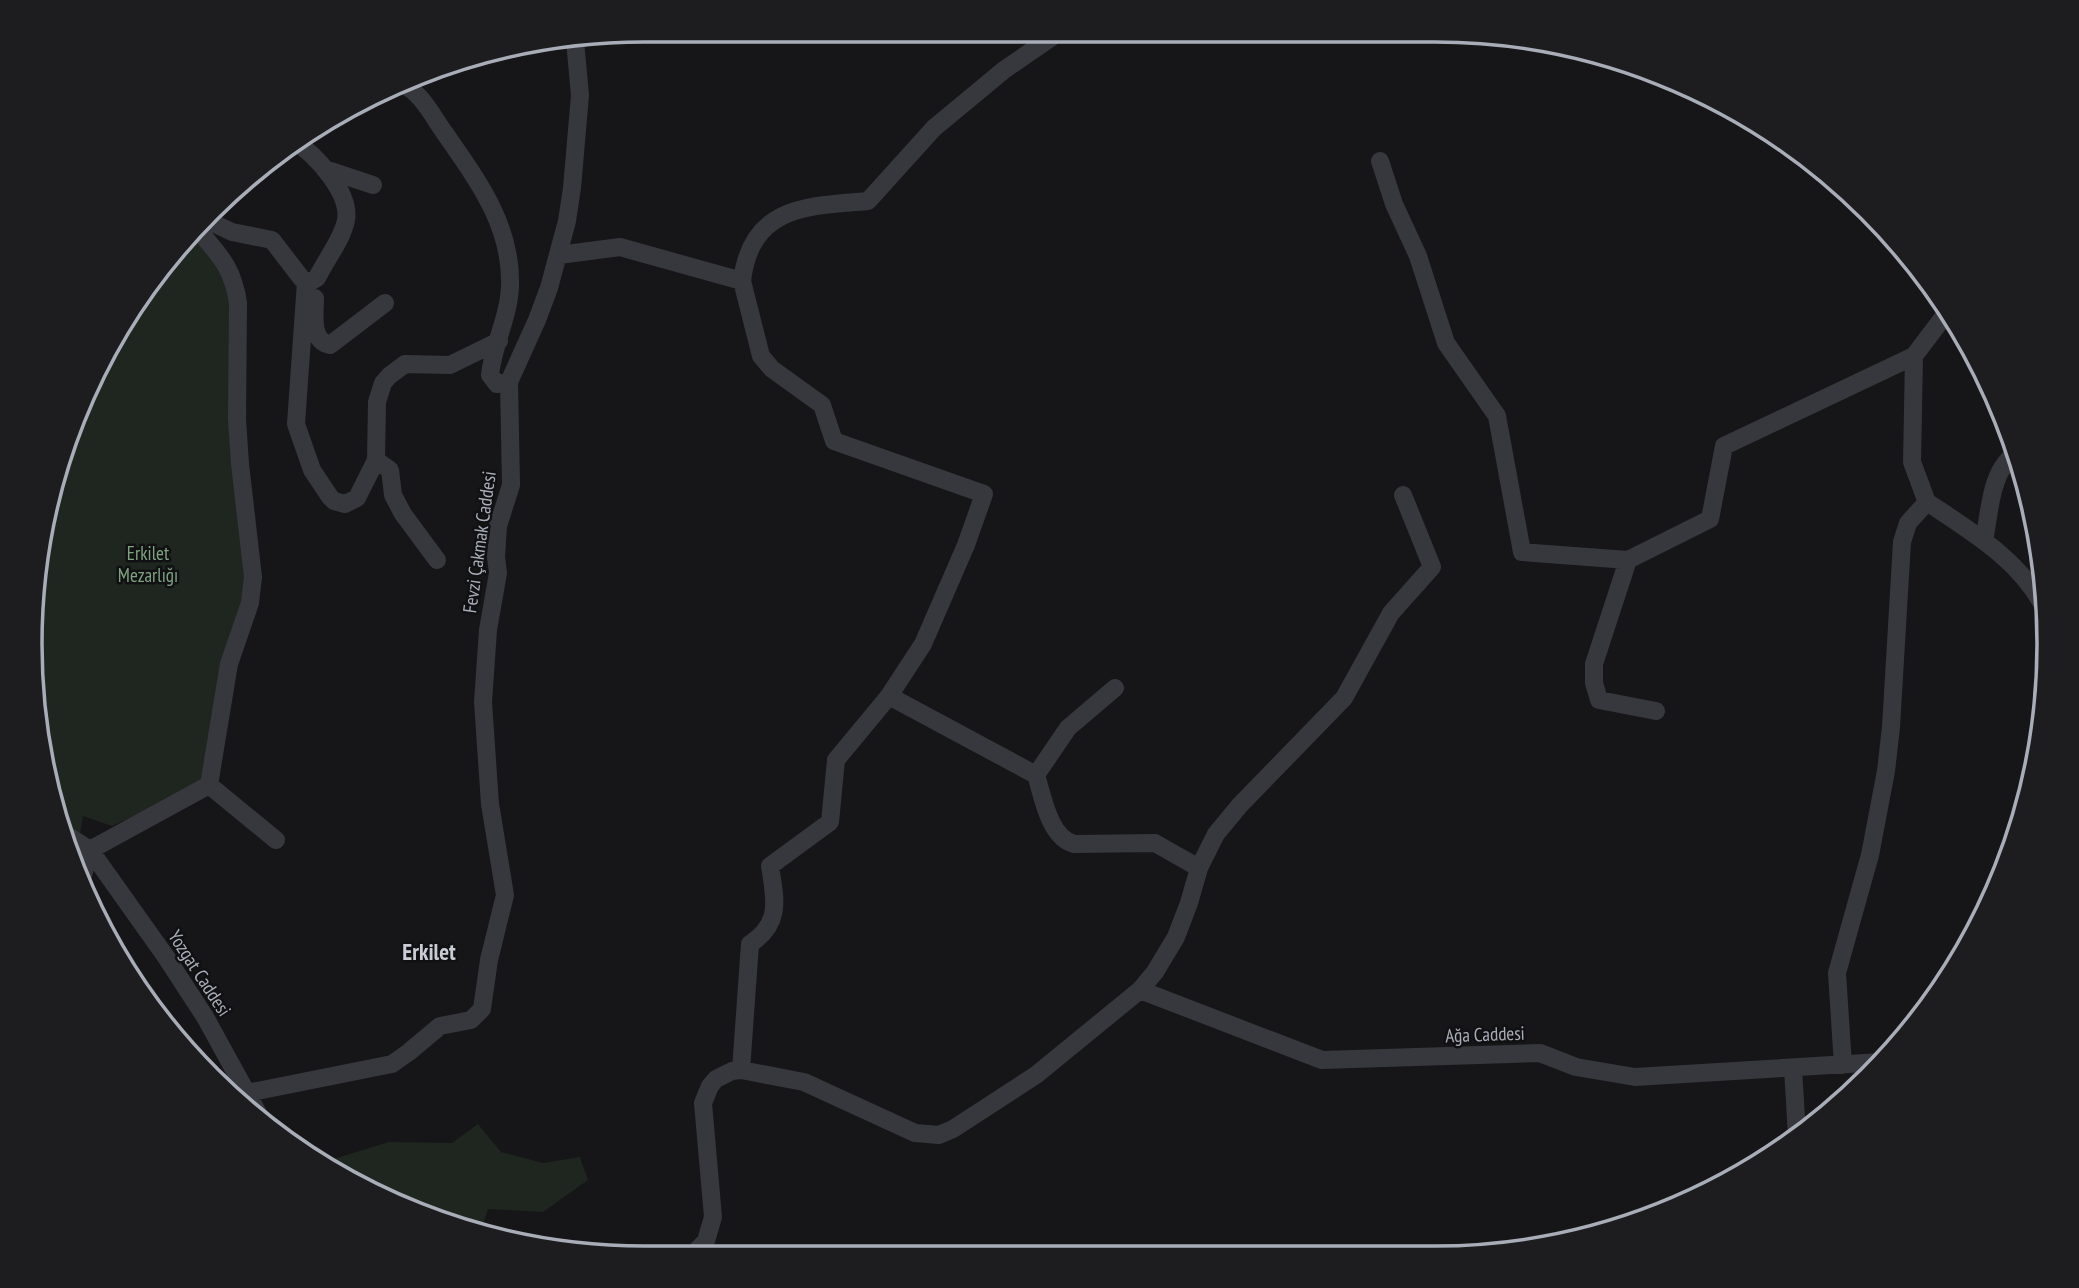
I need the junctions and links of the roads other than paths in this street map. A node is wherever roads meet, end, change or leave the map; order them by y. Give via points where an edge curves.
1 (1045, 42) edge
2 (575, 46) edge
3 (410, 90) edge
4 (302, 149) edge
5 (1380, 161) dead end
6 (325, 169) junction
7 (373, 185) dead end
8 (213, 223) edge
9 (203, 234) edge
10 (559, 255) junction
11 (310, 281) junction
12 (742, 281) junction
13 (385, 303) dead end
14 (1942, 319) edge
15 (499, 341) junction
16 (1914, 356) junction
17 (509, 382) junction
18 (2008, 459) edge
19 (376, 460) junction
20 (1403, 495) dead end
21 (1927, 502) junction
22 (1984, 541) junction
23 (437, 560) dead end
24 (1628, 560) junction
25 (2035, 594) edge
26 (1115, 688) dead end
27 (889, 696) junction
28 (1656, 711) dead end
29 (1035, 775) junction
30 (209, 785) junction
31 (75, 840) edge
32 (275, 840) dead end
33 (90, 850) junction
34 (85, 867) edge
35 (1199, 868) junction
36 (1140, 990) junction
37 (1867, 1063) edge
38 (1843, 1065) junction
39 (1793, 1068) junction
40 (741, 1070) junction
41 (247, 1093) junction
42 (251, 1100) edge
43 (1796, 1125) edge
44 (701, 1246) edge

1 - 12 street via 934,128 869,201 810,206 767,226 752,246
2 - 10 street, Fevzi Çakmak Caddesi via 580,95 577,151
3 - 15 street via 422,100 478,180 502,228 510,286
4 - 6 street
5 - 24 street via 1418,256 1446,344 1497,416 1522,552
6 - 7 street
6 - 11 street via 345,202 347,217
8 - 11 street via 272,240
9 - 30 street via 228,265 239,303 237,419 253,578 250,603 229,664
10 - 12 street via 620,247
10 - 17 street, Fevzi Çakmak Caddesi
11 - 13 street via 316,337 325,345 335,344
11 - 19 street via 296,424 305,455 325,490 339,503 357,498
12 - 27 street via 761,356 822,405 834,441 984,494 923,644
14 - 16 street
15 - 17 street via 490,375 496,384
15 - 19 street via 450,365 405,364 389,376 377,402
16 - 21 street via 1912,462
16 - 24 street via 1724,446 1710,520
17 - 41 street, Fevzi Çakmak Caddesi via 511,485 498,526 498,573 483,702 490,804 505,895 482,1009 471,1020 440,1026 392,1064
18 - 22 street via 1999,472
19 - 23 street via 390,470 393,495
20 - 35 street via 1432,567 1391,613 1344,698 1227,819
21 - 22 street
21 - 38 street via 1908,523 1902,541 1886,771 1867,868 1837,973
22 - 25 street via 2020,572
24 - 28 street via 1596,655 1594,683 1599,700
26 - 29 street via 1068,728
27 - 29 street
27 - 40 street via 836,760 830,822 770,866 775,907 770,924 750,943
29 - 35 street via 1057,833 1068,842 1155,843
30 - 32 street
30 - 33 street
31 - 33 street
33 - 34 street
33 - 41 street, Yozgat Caddesi via 186,987
35 - 36 street via 1176,937
36 - 39 street, Ağa Caddesi via 1322,1060 1539,1053 1595,1072 1635,1077
36 - 40 street via 1036,1075 940,1135 915,1133 804,1082
37 - 38 street, Ağa Caddesi
38 - 39 street, Ağa Caddesi
39 - 43 street
40 - 44 street via 716,1079 703,1103 713,1217
41 - 42 street, Yozgat Caddesi

